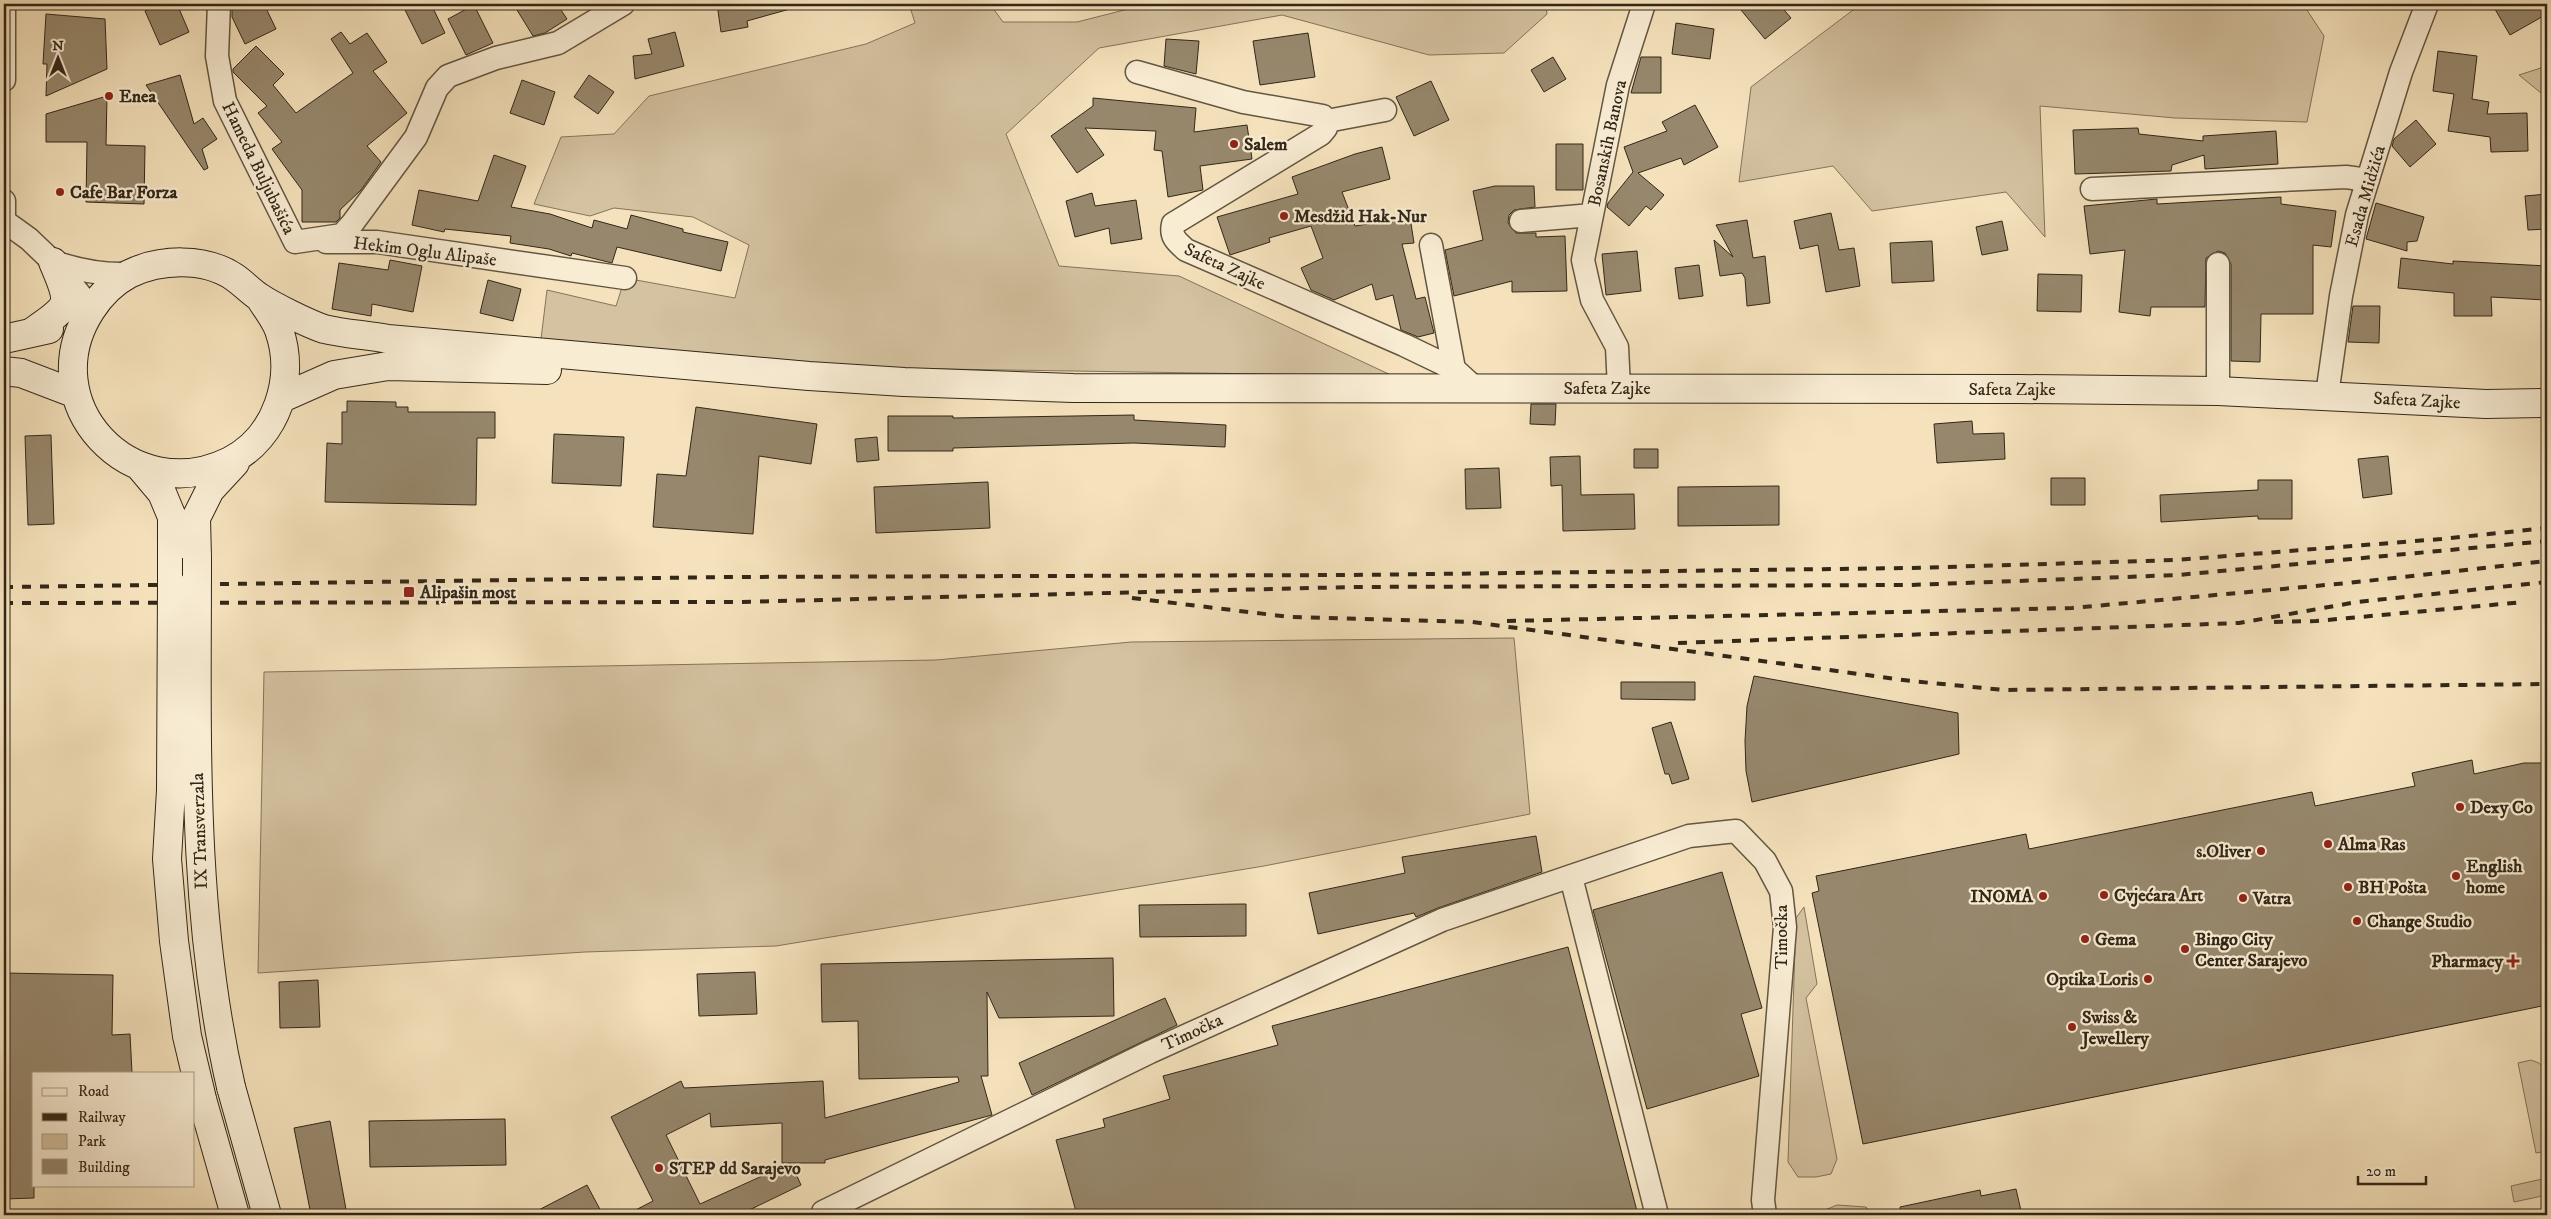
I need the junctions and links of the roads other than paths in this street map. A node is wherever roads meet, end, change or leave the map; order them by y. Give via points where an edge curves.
1 (4, 4) edge
2 (220, 4) edge
3 (623, 4) edge
4 (1644, 4) edge
5 (2427, 4) edge
6 (4, 36) edge
7 (1137, 72) dead end
8 (4, 80) edge
9 (1385, 110) dead end
10 (1327, 121) junction
11 (2368, 180) junction
12 (2092, 189) dead end
13 (4, 201) edge
14 (1592, 215) junction
15 (1521, 221) dead end
16 (295, 242) junction
17 (1431, 245) dead end
18 (53, 262) junction
19 (2218, 264) dead end
20 (130, 274) junction
21 (625, 278) dead end
22 (260, 298) junction
23 (84, 321) junction
24 (31, 333) junction
25 (4, 339) edge
26 (1454, 369) junction
27 (12, 372) edge
28 (808, 376) junction
29 (1619, 388) junction
30 (1476, 389) junction
31 (2218, 391) junction
32 (76, 394) junction
33 (2327, 395) junction
34 (282, 398) junction
35 (2547, 403) edge
36 (242, 454) junction
37 (141, 468) junction
38 (1570, 877) junction
39 (1766, 1210) edge
40 (823, 1212) dead end
41 (235, 1215) edge
42 (267, 1215) edge
43 (1657, 1215) edge

1 - 6 street
2 - 16 street, Hameda Buljubašića via 217,56 225,101
3 - 16 street, Hekim Oglu Alipaše via 558,43 496,58 448,76 437,88 416,137 352,224 342,234
4 - 14 street, Bosanskih Banova via 1618,86
5 - 11 street, Esada Midžića via 2401,72
6 - 8 street
7 - 10 street via 1243,102 1323,116
9 - 10 street
10 - 26 street, Safeta Zajke via 1321,134 1173,224 1171,232 1175,240 1186,250
11 - 12 street via 2346,177
11 - 33 street, Esada Midžića via 2347,260
13 - 18 street via 4,221
14 - 15 street, Bosanskih Banova
14 - 29 street via 1583,260 1592,300 1617,347
16 - 21 street, Hekim Oglu Alipaše via 376,242
17 - 26 street
18 - 20 street via 80,272
18 - 23 street via 82,297
18 - 24 main road via 66,292 64,304 60,313
19 - 31 street
20 - 22 main road via 164,263 199,264 232,276
20 - 23 main road via 96,302
22 - 28 main road via 324,329 388,339
22 - 34 main road via 281,337 286,363
23 - 24 main road
23 - 32 main road via 76,344 73,369
24 - 25 main road
26 - 30 street, Safeta Zajke
27 - 32 main road
28 - 30 main road, Safeta Zajke via 1073,388
28 - 34 main road via 388,366 334,375
29 - 30 main road, Safeta Zajke
29 - 31 main road, Safeta Zajke
31 - 33 main road, Safeta Zajke
32 - 37 main road via 85,418 100,438 119,456
33 - 35 main road, Safeta Zajke via 2486,404
34 - 36 main road via 267,430
36 - 37 main road via 211,470 176,475
36 - 42 main road, IX Transverzala, bridge via 210,490 196,518 199,848 204,934 218,1034
37 - 41 main road, IX Transverzala, bridge via 162,493 172,516 171,790 167,859 174,941 187,1036
38 - 39 street, Timočka via 1689,836 1736,831 1765,861 1781,891 1785,927
38 - 40 street, Timočka via 1442,920 1286,989
38 - 43 street

